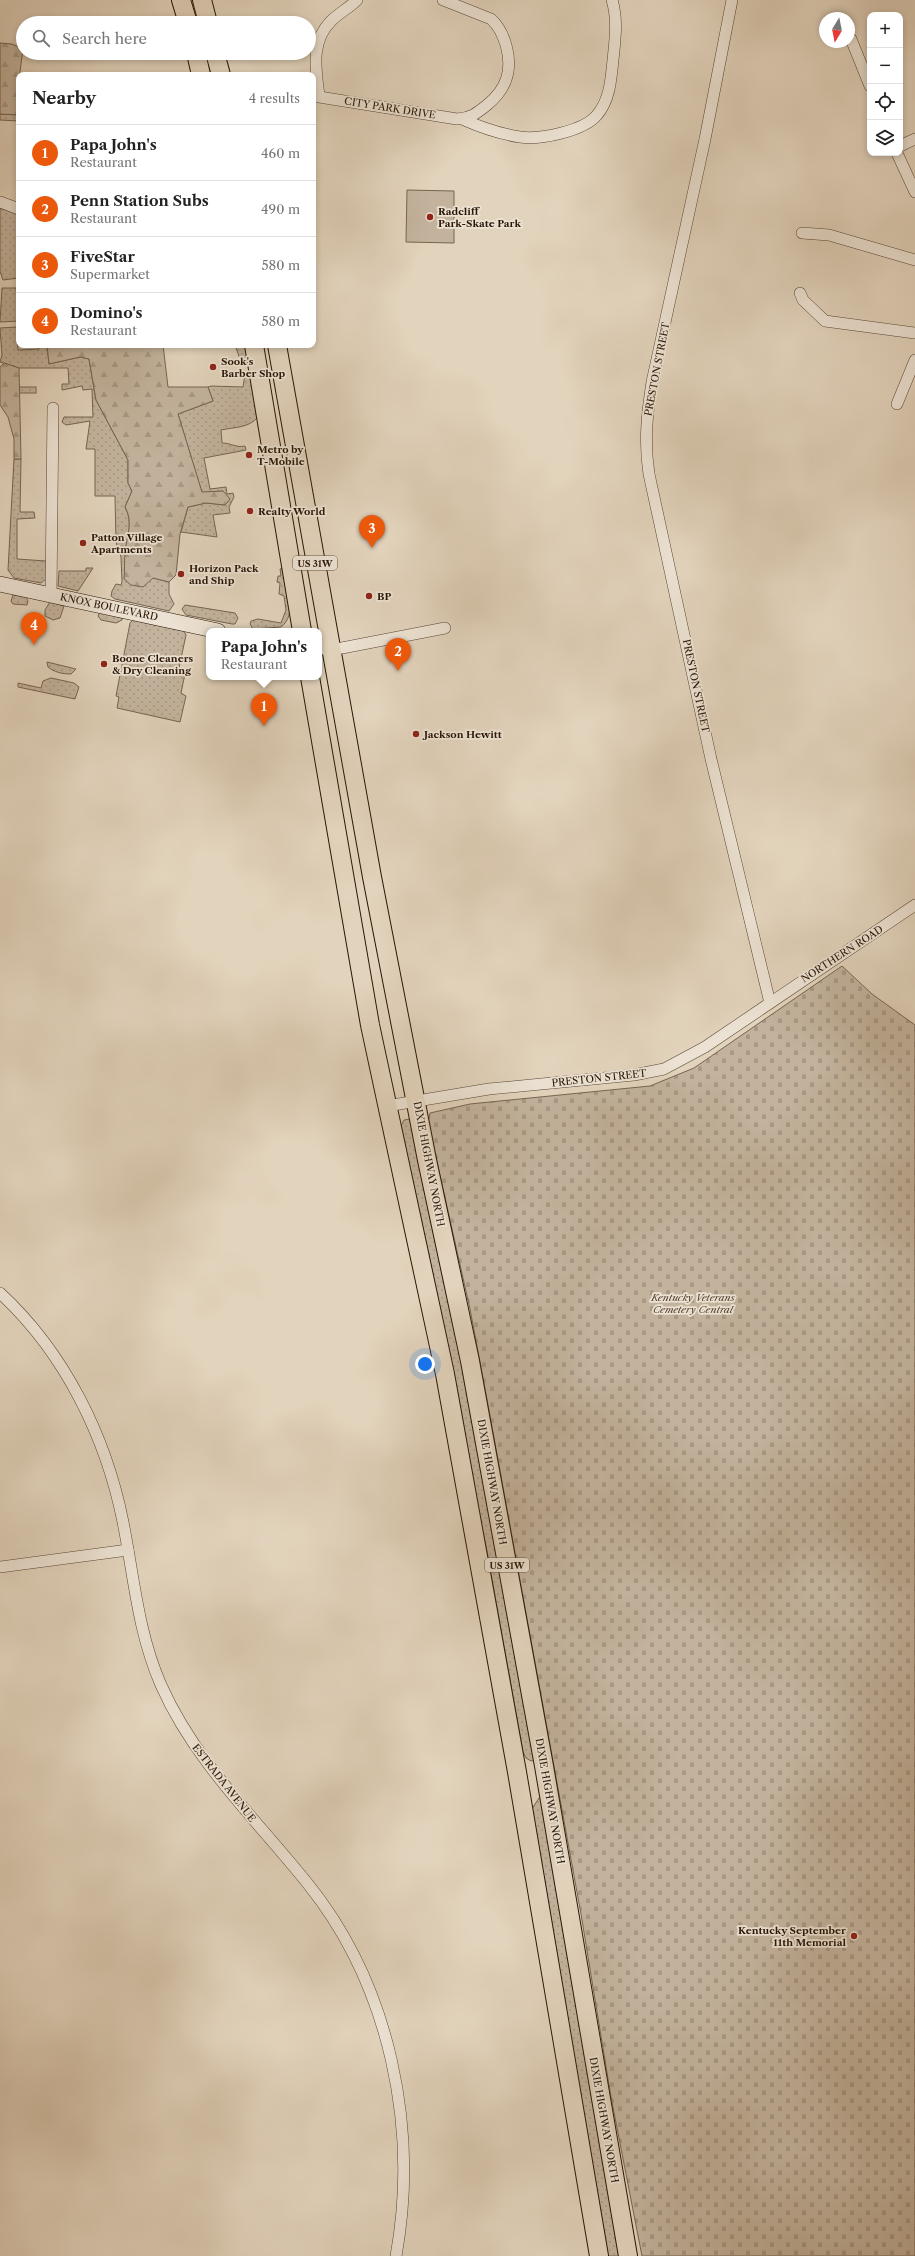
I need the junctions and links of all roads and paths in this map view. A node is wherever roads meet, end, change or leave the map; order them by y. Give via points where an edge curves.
1 (181, 0) edge
2 (202, 0) edge
3 (357, 0) edge
4 (443, 0) edge
5 (612, 0) edge
6 (732, 0) edge
7 (186, 16) edge
8 (206, 16) edge
9 (316, 48) edge
10 (855, 48) edge
11 (198, 60) edge
12 (217, 60) edge
13 (315, 60) edge
14 (200, 72) edge
15 (220, 72) edge
16 (315, 72) edge
17 (869, 84) edge
18 (316, 96) edge
19 (462, 119) junction
20 (915, 139) edge
21 (903, 145) edge
22 (898, 156) edge
23 (915, 192) edge
24 (0, 202) edge
25 (16, 208) edge
26 (802, 233) dead end
27 (915, 260) edge
28 (800, 293) dead end
29 (915, 333) edge
30 (255, 348) edge
31 (277, 348) edge
32 (915, 360) edge
33 (897, 404) dead end
34 (53, 408) dead end
35 (0, 584) edge
36 (51, 595) junction
37 (206, 628) edge
38 (301, 628) edge
39 (321, 628) edge
40 (445, 628) dead end
41 (322, 636) edge
42 (324, 649) edge
43 (310, 680) edge
44 (915, 905) edge
45 (770, 1003) junction
46 (416, 1101) junction
47 (387, 1106) junction
48 (0, 1293) edge
49 (128, 1550) junction
50 (0, 1567) edge
51 (396, 2256) edge
52 (599, 2256) edge
53 (628, 2256) edge

1 - 7 highway
2 - 8 highway
3 - 9 street, CITY PARK DRIVE via 330,22
4 - 19 street via 491,19 497,24 508,56 507,80 499,95 471,118
5 - 19 street, CITY PARK DRIVE via 616,25 612,76 609,93 593,120 571,130 532,137 514,135
6 - 45 street, PRESTON STREET via 705,139 652,382 647,412 646,443 649,474 711,759
10 - 17 street
11 - 14 highway
12 - 15 highway
13 - 16 street, CITY PARK DRIVE
18 - 19 street, CITY PARK DRIVE
20 - 21 street
22 - 23 street
24 - 25 street
26 - 27 street via 829,235
28 - 29 street via 803,300 825,321
30 - 38 highway, US 31W
31 - 39 highway, US 31W
32 - 33 street
34 - 36 street
35 - 36 main road, KNOX BOULEVARD
36 - 37 main road, KNOX BOULEVARD
40 - 42 street
41 - 42 highway, US 31W
42 - 46 highway, DIXIE HIGHWAY NORTH / US 31W via 354,782
43 - 47 highway, US 31W via 351,920
44 - 45 street, NORTHERN ROAD
45 - 46 street, PRESTON STREET via 705,1048 650,1073 493,1088
46 - 47 street, PRESTON STREET
46 - 53 highway, DIXIE HIGHWAY NORTH / US 31W via 470,1361 533,1704
47 - 52 highway, US 31W via 446,1374
48 - 49 street, ESTRADA AVENUE via 48,1347 82,1404 102,1449 117,1494
49 - 50 street
49 - 51 street, ESTRADA AVENUE via 143,1633 172,1709 207,1764 309,1884 327,1910 367,1984 390,2053 402,2127 404,2190

